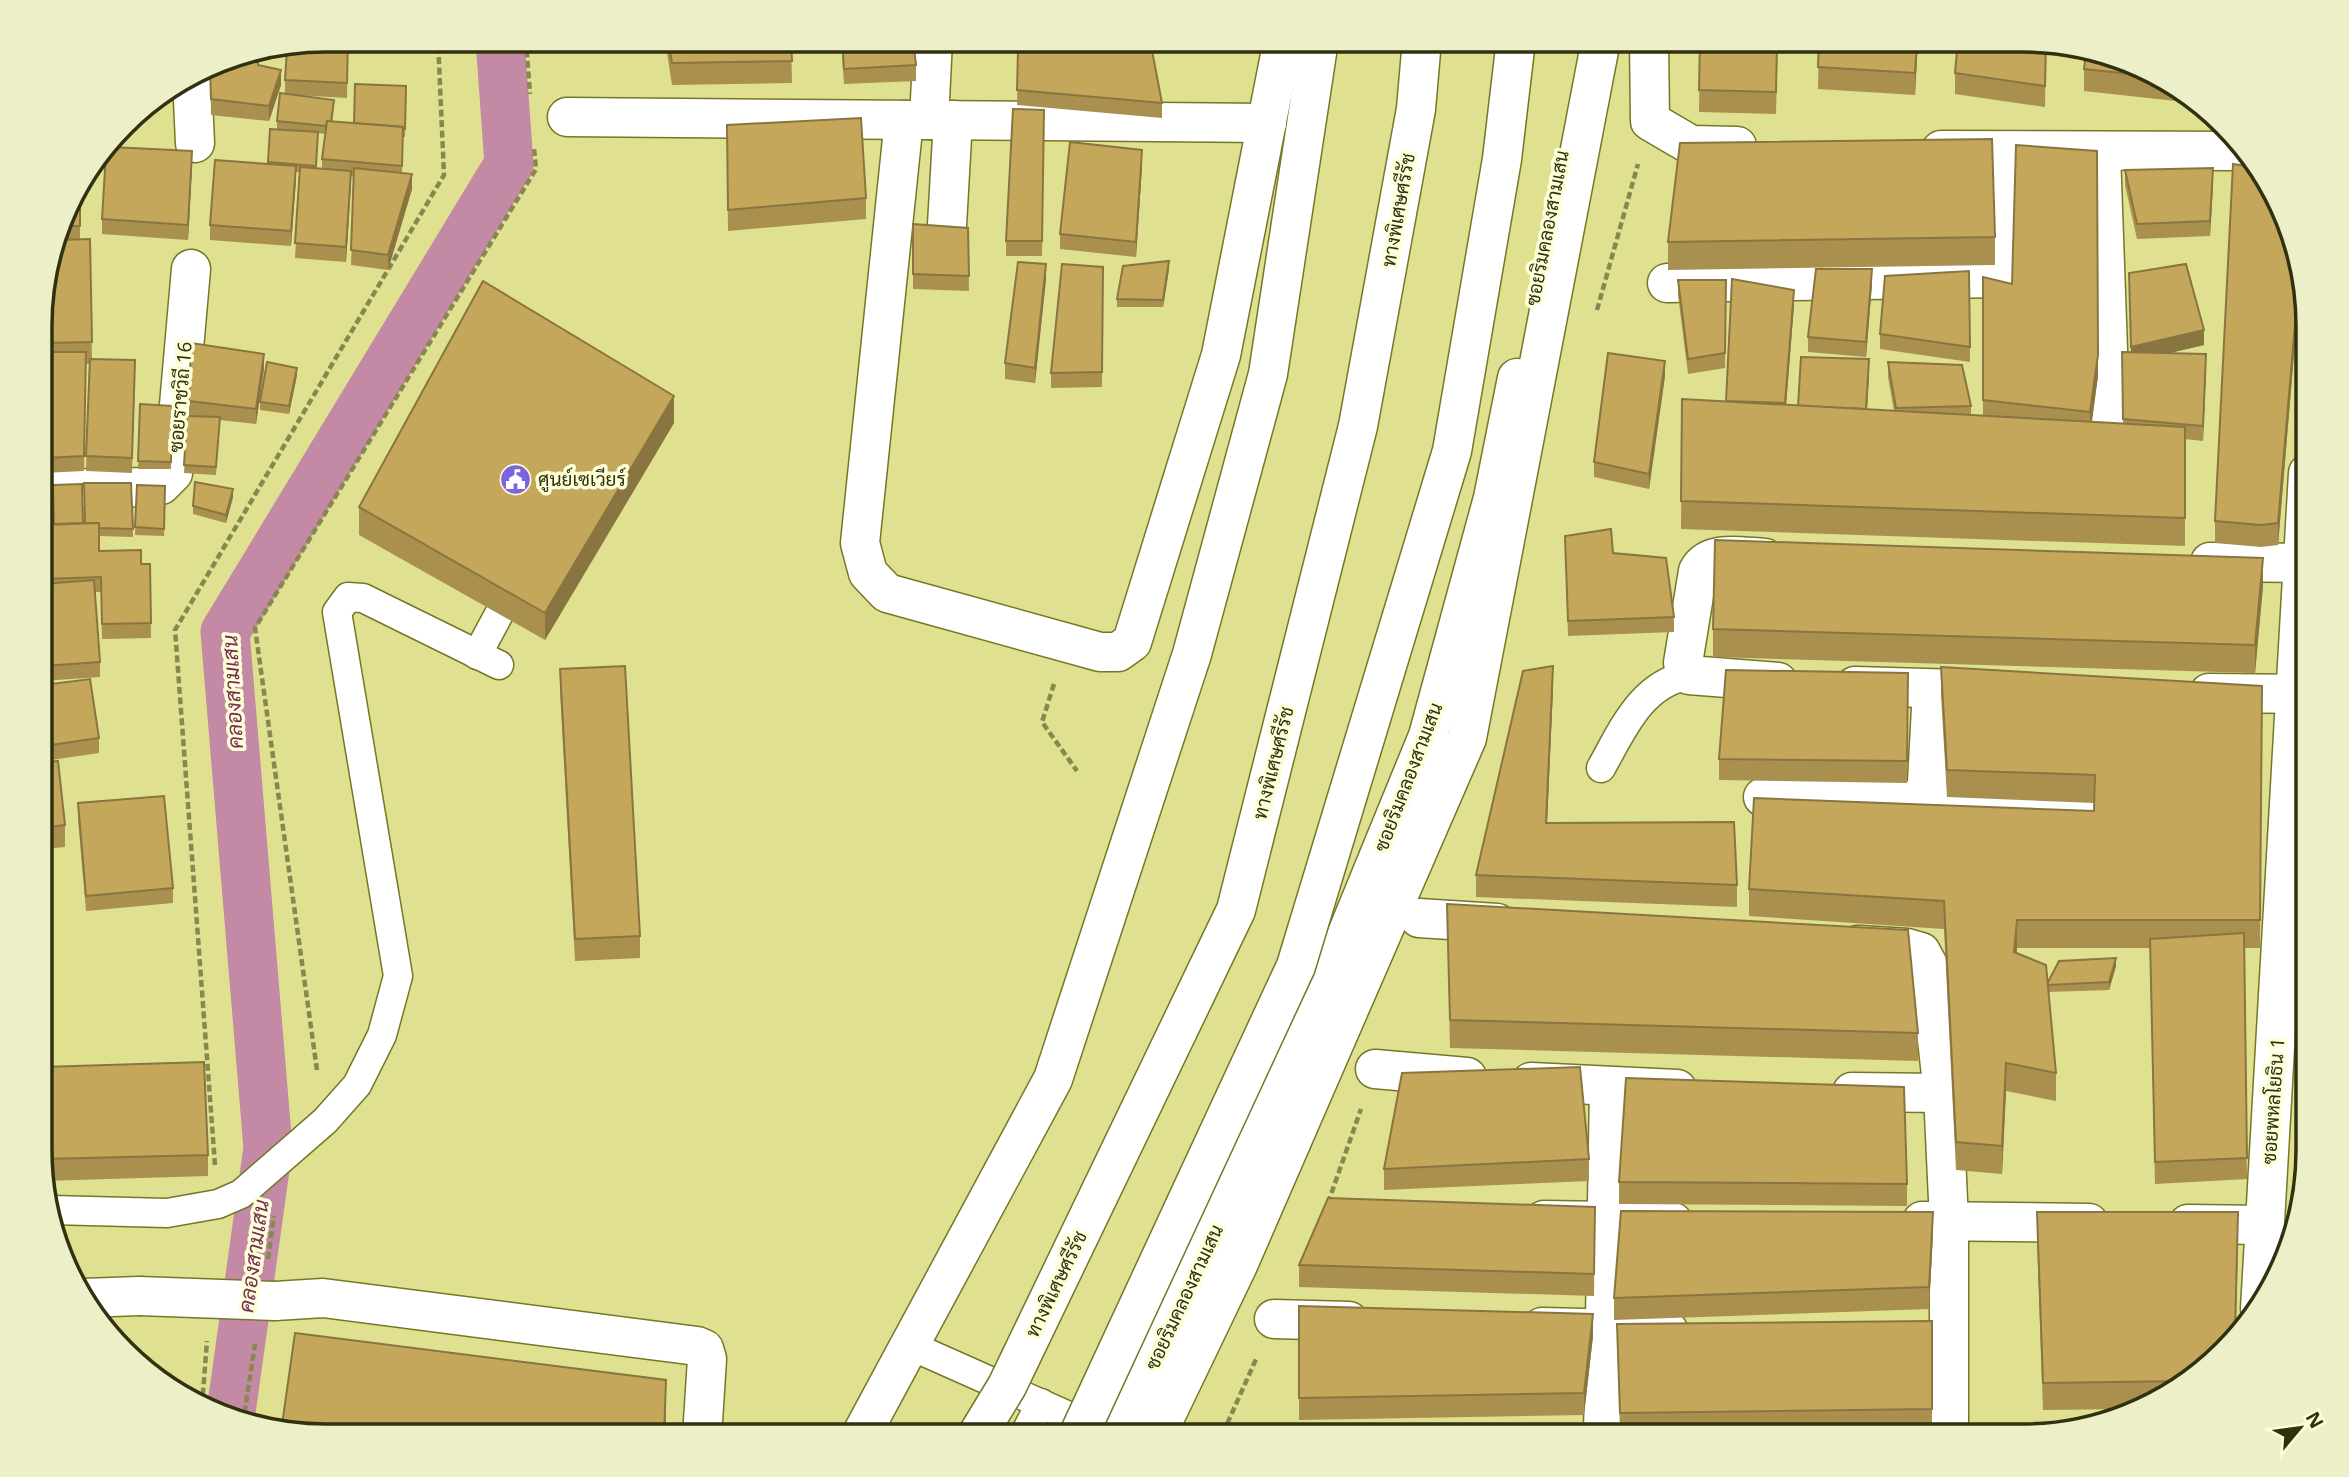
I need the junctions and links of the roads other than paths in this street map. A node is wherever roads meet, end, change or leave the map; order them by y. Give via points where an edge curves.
1 (932, 52) edge
2 (1281, 52) edge
3 (1317, 52) edge
4 (1421, 52) edge
5 (1515, 52) edge
6 (1593, 52) edge
7 (1597, 52) edge
8 (1649, 52) edge
9 (192, 88) edge
10 (567, 117) dead end
11 (929, 120) junction
12 (1267, 123) junction
13 (195, 143) dead end
14 (1773, 147) edge
15 (1910, 149) edge
16 (2232, 151) edge
17 (2006, 152) junction
18 (2101, 153) junction
19 (947, 225) edge
20 (191, 269) dead end
21 (1667, 283) edge
22 (2111, 434) edge
23 (52, 489) edge
24 (1795, 558) edge
25 (2179, 562) edge
26 (2296, 563) edge
27 (499, 614) edge
28 (1689, 675) junction
29 (1932, 689) junction
30 (2030, 691) edge
31 (2170, 693) edge
32 (2296, 694) edge
33 (1601, 768) dead end
34 (1763, 797) edge
35 (1926, 800) junction
36 (2084, 812) edge
37 (1419, 918) dead end
38 (2296, 920) edge
39 (1531, 925) edge
40 (1823, 943) edge
41 (2295, 960) edge
42 (1375, 1069) road end
43 (1609, 1088) junction
44 (1707, 1090) edge
45 (1818, 1091) edge
46 (1943, 1093) junction
47 (1291, 1143) junction
48 (1242, 1172) junction
49 (59, 1210) edge
50 (1513, 1218) edge
51 (1949, 1221) junction
52 (1606, 1222) junction
53 (1702, 1222) edge
54 (1880, 1222) edge
55 (2265, 1225) junction
56 (2261, 1284) edge
57 (96, 1298) edge
58 (1274, 1319) road end
59 (1385, 1322) edge
60 (1510, 1326) edge
61 (1606, 1329) junction
62 (1703, 1330) edge
63 (1909, 1332) edge
64 (1950, 1332) junction
65 (909, 1345) junction
66 (1041, 1404) junction
67 (703, 1424) edge
68 (867, 1424) edge
69 (984, 1424) edge
70 (1030, 1424) edge
71 (1084, 1424) edge
72 (1088, 1424) edge
73 (1123, 1424) edge
74 (1162, 1424) edge
75 (1603, 1424) edge
76 (1949, 1424) edge

1 - 11 main road
2 - 12 main road
3 - 65 main road via 1268,374 1192,654 1053,1079
4 - 69 main road, ทางพิเศษศรีรัช, bridge via 1416,109 1358,426 1236,910 1007,1386
5 - 71 main road, bridge via 1502,159 1452,451 1296,966
6 - 48 main road, ซอยริมคลองสามเสน via 1575,85 1493,498 1428,736 1294,1063
7 - 47 main road via 1467,738
8 - 14 main road via 1650,121 1691,145
9 - 13 main road
10 - 11 main road
11 - 12 main road
11 - 12 main road via 860,543 868,573 887,593 1100,652 1118,652 1132,642 1221,355
11 - 19 main road
15 - 17 main road
16 - 18 main road
17 - 18 main road
17 - 21 main road via 2004,278
18 - 22 main road
20 - 23 main road, ซอยราชวิถี 16 via 173,473 152,487
24 - 28 main road via 1713,557 1703,563 1683,663
25 - 26 main road
27 - 49 lane via 488,660 363,598 348,597 337,612 398,976 382,1035 357,1085 252,1185 218,1204 167,1213
28 - 29 main road
28 - 33 lane via 1672,678 1650,691
29 - 30 main road
29 - 35 main road
31 - 32 main road
34 - 35 main road
35 - 36 main road
37 - 39 main road
38 - 41 main road, ซอยพหลโยธิน 1
40 - 46 main road via 1921,952 1929,967
41 - 55 main road, ซอยพหลโยธิน 1
42 - 43 main road
43 - 44 main road
43 - 52 main road
45 - 46 main road
46 - 51 main road
47 - 48 main road
47 - 74 main road
48 - 73 main road, ซอยริมคลองสามเสน
50 - 52 main road
51 - 54 main road
51 - 55 main road
51 - 64 main road
52 - 53 main road
52 - 61 main road
55 - 56 main road, ซอยพหลโยธิน 1
57 - 67 main road, bridge via 323,1298 697,1346 704,1349 707,1359
58 - 59 main road
60 - 61 main road
61 - 62 main road
61 - 75 main road
63 - 64 main road
64 - 76 main road
65 - 66 lane
65 - 68 main road
66 - 70 lane
66 - 72 lane

